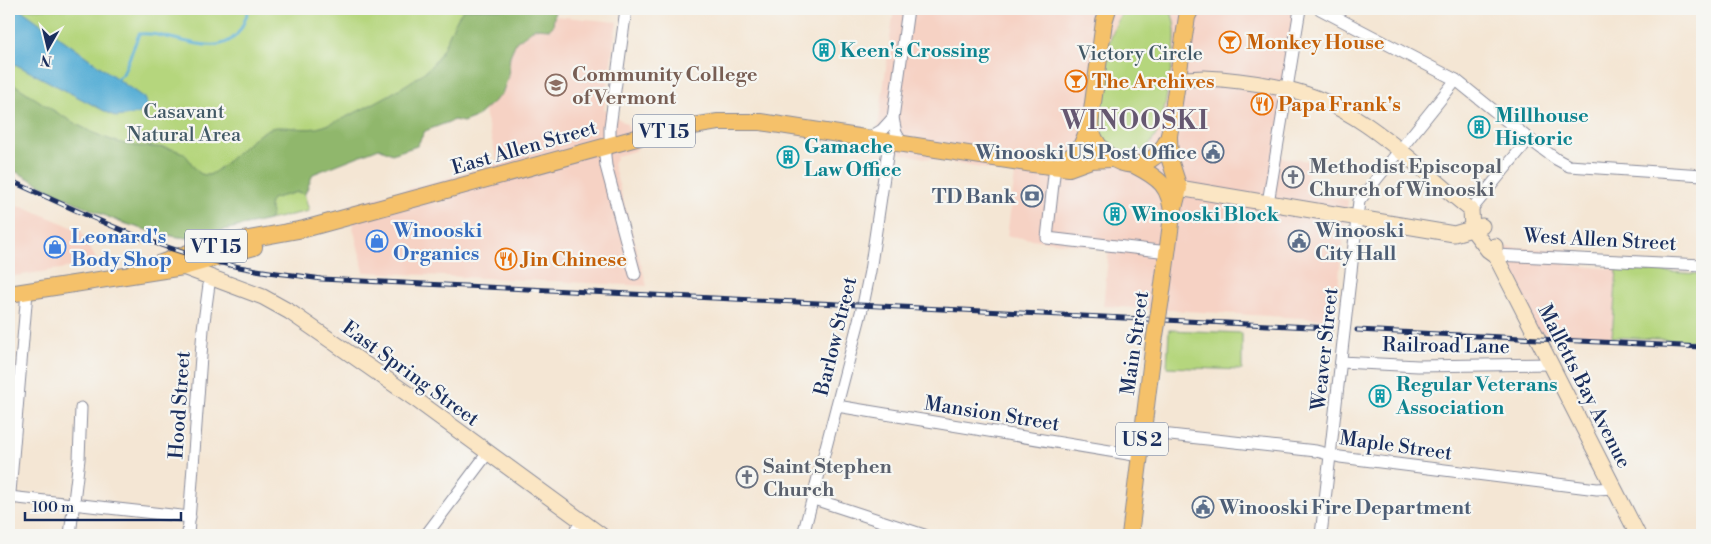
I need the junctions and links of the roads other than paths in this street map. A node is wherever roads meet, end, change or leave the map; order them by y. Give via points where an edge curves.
1 (626, 9) edge
2 (908, 9) edge
3 (1300, 9) edge
4 (1320, 9) edge
5 (1106, 11) edge
6 (1187, 12) edge
7 (1183, 79) junction
8 (1456, 80) junction
9 (1287, 89) junction
10 (893, 118) junction
11 (1090, 125) junction
12 (1169, 136) junction
13 (1529, 139) junction
14 (865, 140) junction
15 (896, 144) junction
16 (607, 145) junction
17 (1399, 151) junction
18 (1110, 158) junction
19 (1134, 165) junction
20 (1055, 166) junction
21 (1702, 175) edge
22 (1179, 188) junction
23 (1268, 203) junction
24 (1172, 216) junction
25 (1357, 218) junction
26 (1474, 220) junction
27 (304, 229) junction
28 (1168, 252) junction
29 (1496, 255) junction
30 (1702, 265) edge
31 (184, 267) junction
32 (132, 274) junction
33 (635, 274) dead end
34 (210, 277) junction
35 (27, 292) junction
36 (9, 294) edge
37 (1341, 362) junction
38 (1550, 364) junction
39 (837, 406) junction
40 (81, 408) dead end
41 (1143, 432) junction
42 (487, 454) junction
43 (1331, 455) junction
44 (1140, 456) junction
45 (1614, 488) junction
46 (814, 499) junction
47 (9, 501) edge
48 (73, 504) junction
49 (190, 517) junction
50 (582, 522) junction
51 (70, 535) edge
52 (188, 535) edge
53 (426, 535) edge
54 (572, 535) edge
55 (601, 535) edge
56 (803, 535) edge
57 (924, 535) edge
58 (1130, 535) edge
59 (1320, 535) edge
60 (1638, 535) edge

1 - 16 street
2 - 10 street
3 - 9 street
4 - 8 street
5 - 11 main road
6 - 7 main road
7 - 9 street, Malletts Bay Avenue via 1204,78
7 - 12 main road
8 - 13 street
8 - 17 street, Weaver Street
9 - 17 street, Malletts Bay Avenue via 1345,111
9 - 23 street
10 - 14 street via 882,130
10 - 15 street
11 - 18 main road via 1097,145
11 - 20 main road via 1079,152
12 - 19 main road via 1164,147 1153,157
12 - 22 main road via 1170,160
13 - 21 street via 1556,160 1572,167
13 - 26 street
14 - 15 main road, East Allen Street / VT 15
14 - 16 main road, East Allen Street / VT 15 via 761,122 735,121 684,126
15 - 20 main road, East Allen Street / VT 15
15 - 39 street, Barlow Street via 870,271
16 - 27 main road, East Allen Street / VT 15
16 - 33 street via 606,166
17 - 25 street, Weaver Street via 1359,200
17 - 26 street, Malletts Bay Avenue
18 - 19 main road, Main Street / US 2
18 - 20 main road, East Allen Street / VT 15 via 1091,160 1069,168
19 - 24 main road, Main Street / US 2 via 1165,186 1170,196
20 - 28 street via 1046,238
22 - 23 street
22 - 24 main road, Main Street / US 2
23 - 25 street
24 - 28 main road, Main Street / US 2
25 - 26 street via 1454,234
25 - 37 street, Weaver Street
26 - 29 street, Malletts Bay Avenue via 1488,250
27 - 31 main road, East Allen Street / VT 15 via 212,261
27 - 32 main road, East Allen Street / VT 15 via 237,241
28 - 41 main road, Main Street / US 2, bridge
29 - 30 street, West Allen Street
29 - 38 street, Malletts Bay Avenue
31 - 32 main road, East Allen Street / VT 15
31 - 34 street, East Spring Street
32 - 35 main road, East Allen Street / VT 15
34 - 42 street, East Spring Street via 263,297 290,312 415,399
34 - 49 street, Hood Street via 203,330
35 - 36 main road, East Allen Street / VT 15
35 - 47 street
37 - 38 street, Railroad Lane via 1418,366
37 - 43 street, Weaver Street
38 - 45 street, Malletts Bay Avenue
39 - 44 street, Mansion Street
39 - 46 street, Barlow Street
40 - 48 street
41 - 43 street, Maple Street
41 - 44 main road, Main Street / US 2
42 - 50 street, East Spring Street
42 - 53 street
43 - 45 street, Maple Street via 1587,488
43 - 59 street, Weaver Street
44 - 58 main road, Main Street / US 2
45 - 60 street, Malletts Bay Avenue
46 - 56 street, Barlow Street
46 - 57 street
47 - 48 street
48 - 49 street
48 - 51 street
49 - 52 street, Hood Street
50 - 54 street
50 - 55 street, East Spring Street

